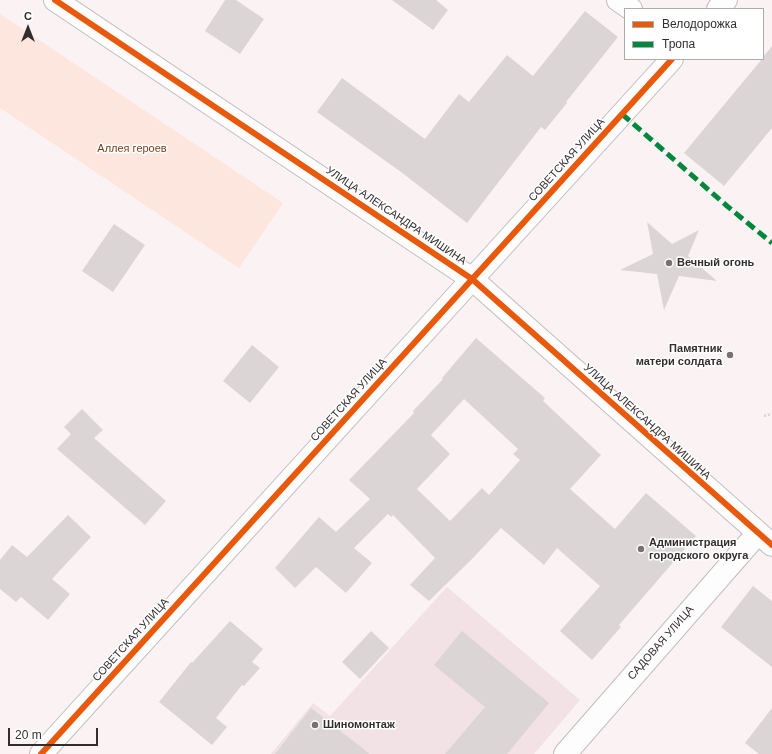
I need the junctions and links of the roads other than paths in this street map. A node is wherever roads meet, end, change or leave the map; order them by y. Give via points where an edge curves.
1 (55, 0) edge
2 (618, 0) edge
3 (726, 0) edge
4 (630, 8) edge
5 (719, 8) edge
6 (671, 60) edge
7 (472, 279) junction
8 (765, 539) edge
9 (41, 754) edge
10 (565, 754) edge

1 - 7 street, УЛИЦА АЛЕКСАНДРА МИШИНА
2 - 4 street
3 - 5 street
6 - 7 street, СОВЕТСКАЯ УЛИЦА
7 - 8 street, УЛИЦА АЛЕКСАНДРА МИШИНА
7 - 9 street, СОВЕТСКАЯ УЛИЦА
8 - 10 street, САДОВАЯ УЛИЦА

